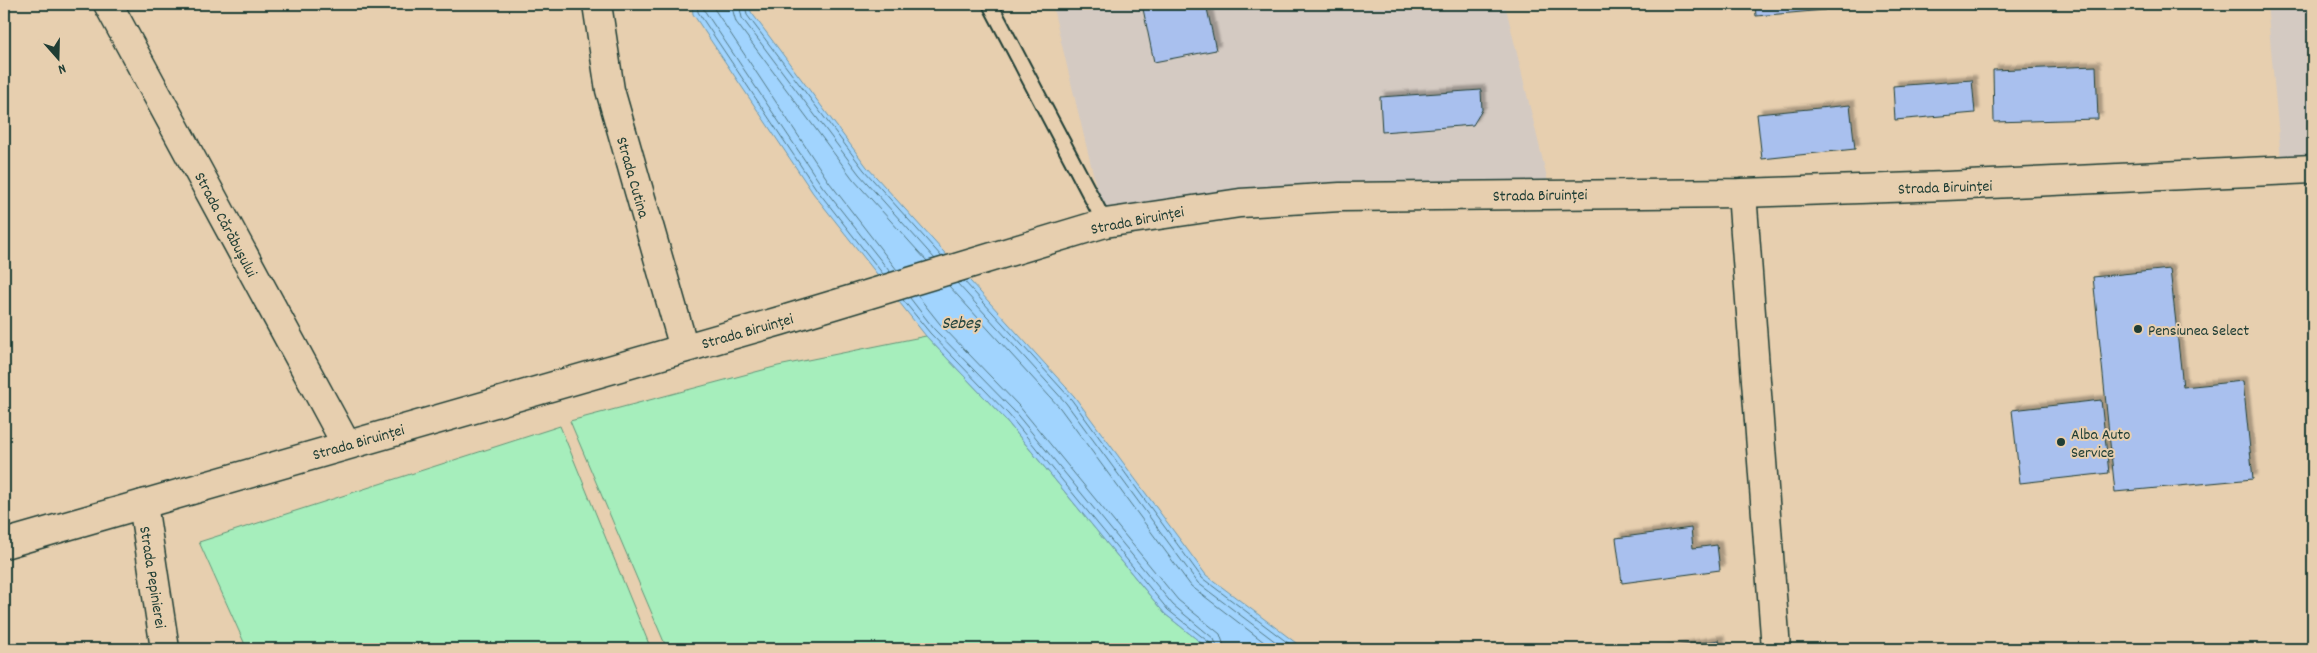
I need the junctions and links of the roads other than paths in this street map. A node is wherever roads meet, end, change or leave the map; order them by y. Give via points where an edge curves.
1 (108, 4) edge
2 (597, 4) edge
3 (990, 4) edge
4 (2313, 169) edge
5 (1742, 192) junction
6 (1105, 223) junction
7 (684, 348) junction
8 (346, 444) junction
9 (143, 504) junction
10 (4, 544) edge
11 (165, 649) edge
12 (1776, 649) edge

1 - 8 main road, Strada Cărăbușului
2 - 7 main road, Strada Cutina via 610,90
3 - 6 lane
4 - 5 main road, Strada Biruinței
5 - 6 main road, Strada Biruinței via 1340,197 1240,203
5 - 12 main road
6 - 7 main road, Strada Biruinței
7 - 8 main road, Strada Biruinței
8 - 9 main road, Strada Biruinței
9 - 10 main road, Strada Biruinței
9 - 11 main road, Strada Pepinierei

